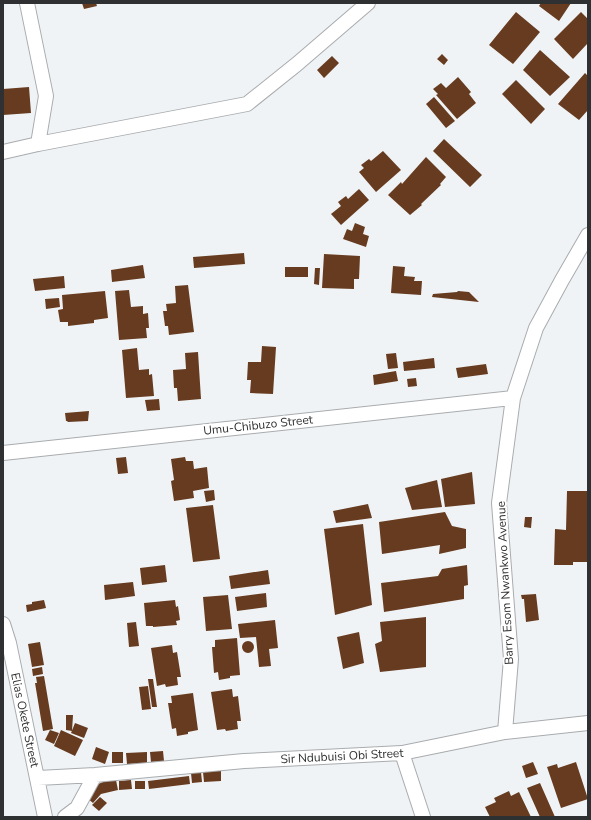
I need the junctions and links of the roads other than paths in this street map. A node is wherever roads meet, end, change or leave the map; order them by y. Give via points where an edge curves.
1 (27, 3) edge
2 (368, 3) edge
3 (38, 144) junction
4 (3, 152) edge
5 (588, 235) edge
6 (513, 398) junction
7 (3, 453) edge
8 (3, 624) edge
9 (6, 644) edge
10 (588, 723) edge
11 (505, 732) junction
12 (402, 753) junction
13 (94, 774) junction
14 (38, 778) junction
15 (45, 817) edge
16 (65, 817) edge
17 (423, 817) edge

1 - 3 street via 46,96
2 - 3 street via 247,104
3 - 4 street
5 - 6 street, Barry Esom Nwankwo Avenue via 536,328
6 - 7 street, Umu-Chibuzo Street
6 - 11 street, Barry Esom Nwankwo Avenue via 499,503 511,659
8 - 9 street, Elias Okete Street
9 - 14 street, Elias Okete Street
10 - 11 street, Sir Ndubuisi Obi Street
11 - 12 street, Sir Ndubuisi Obi Street
12 - 13 street, Sir Ndubuisi Obi Street via 244,761
12 - 17 street
13 - 14 street, Sir Ndubuisi Obi Street
13 - 16 street via 77,808
14 - 15 street, Elias Okete Street

